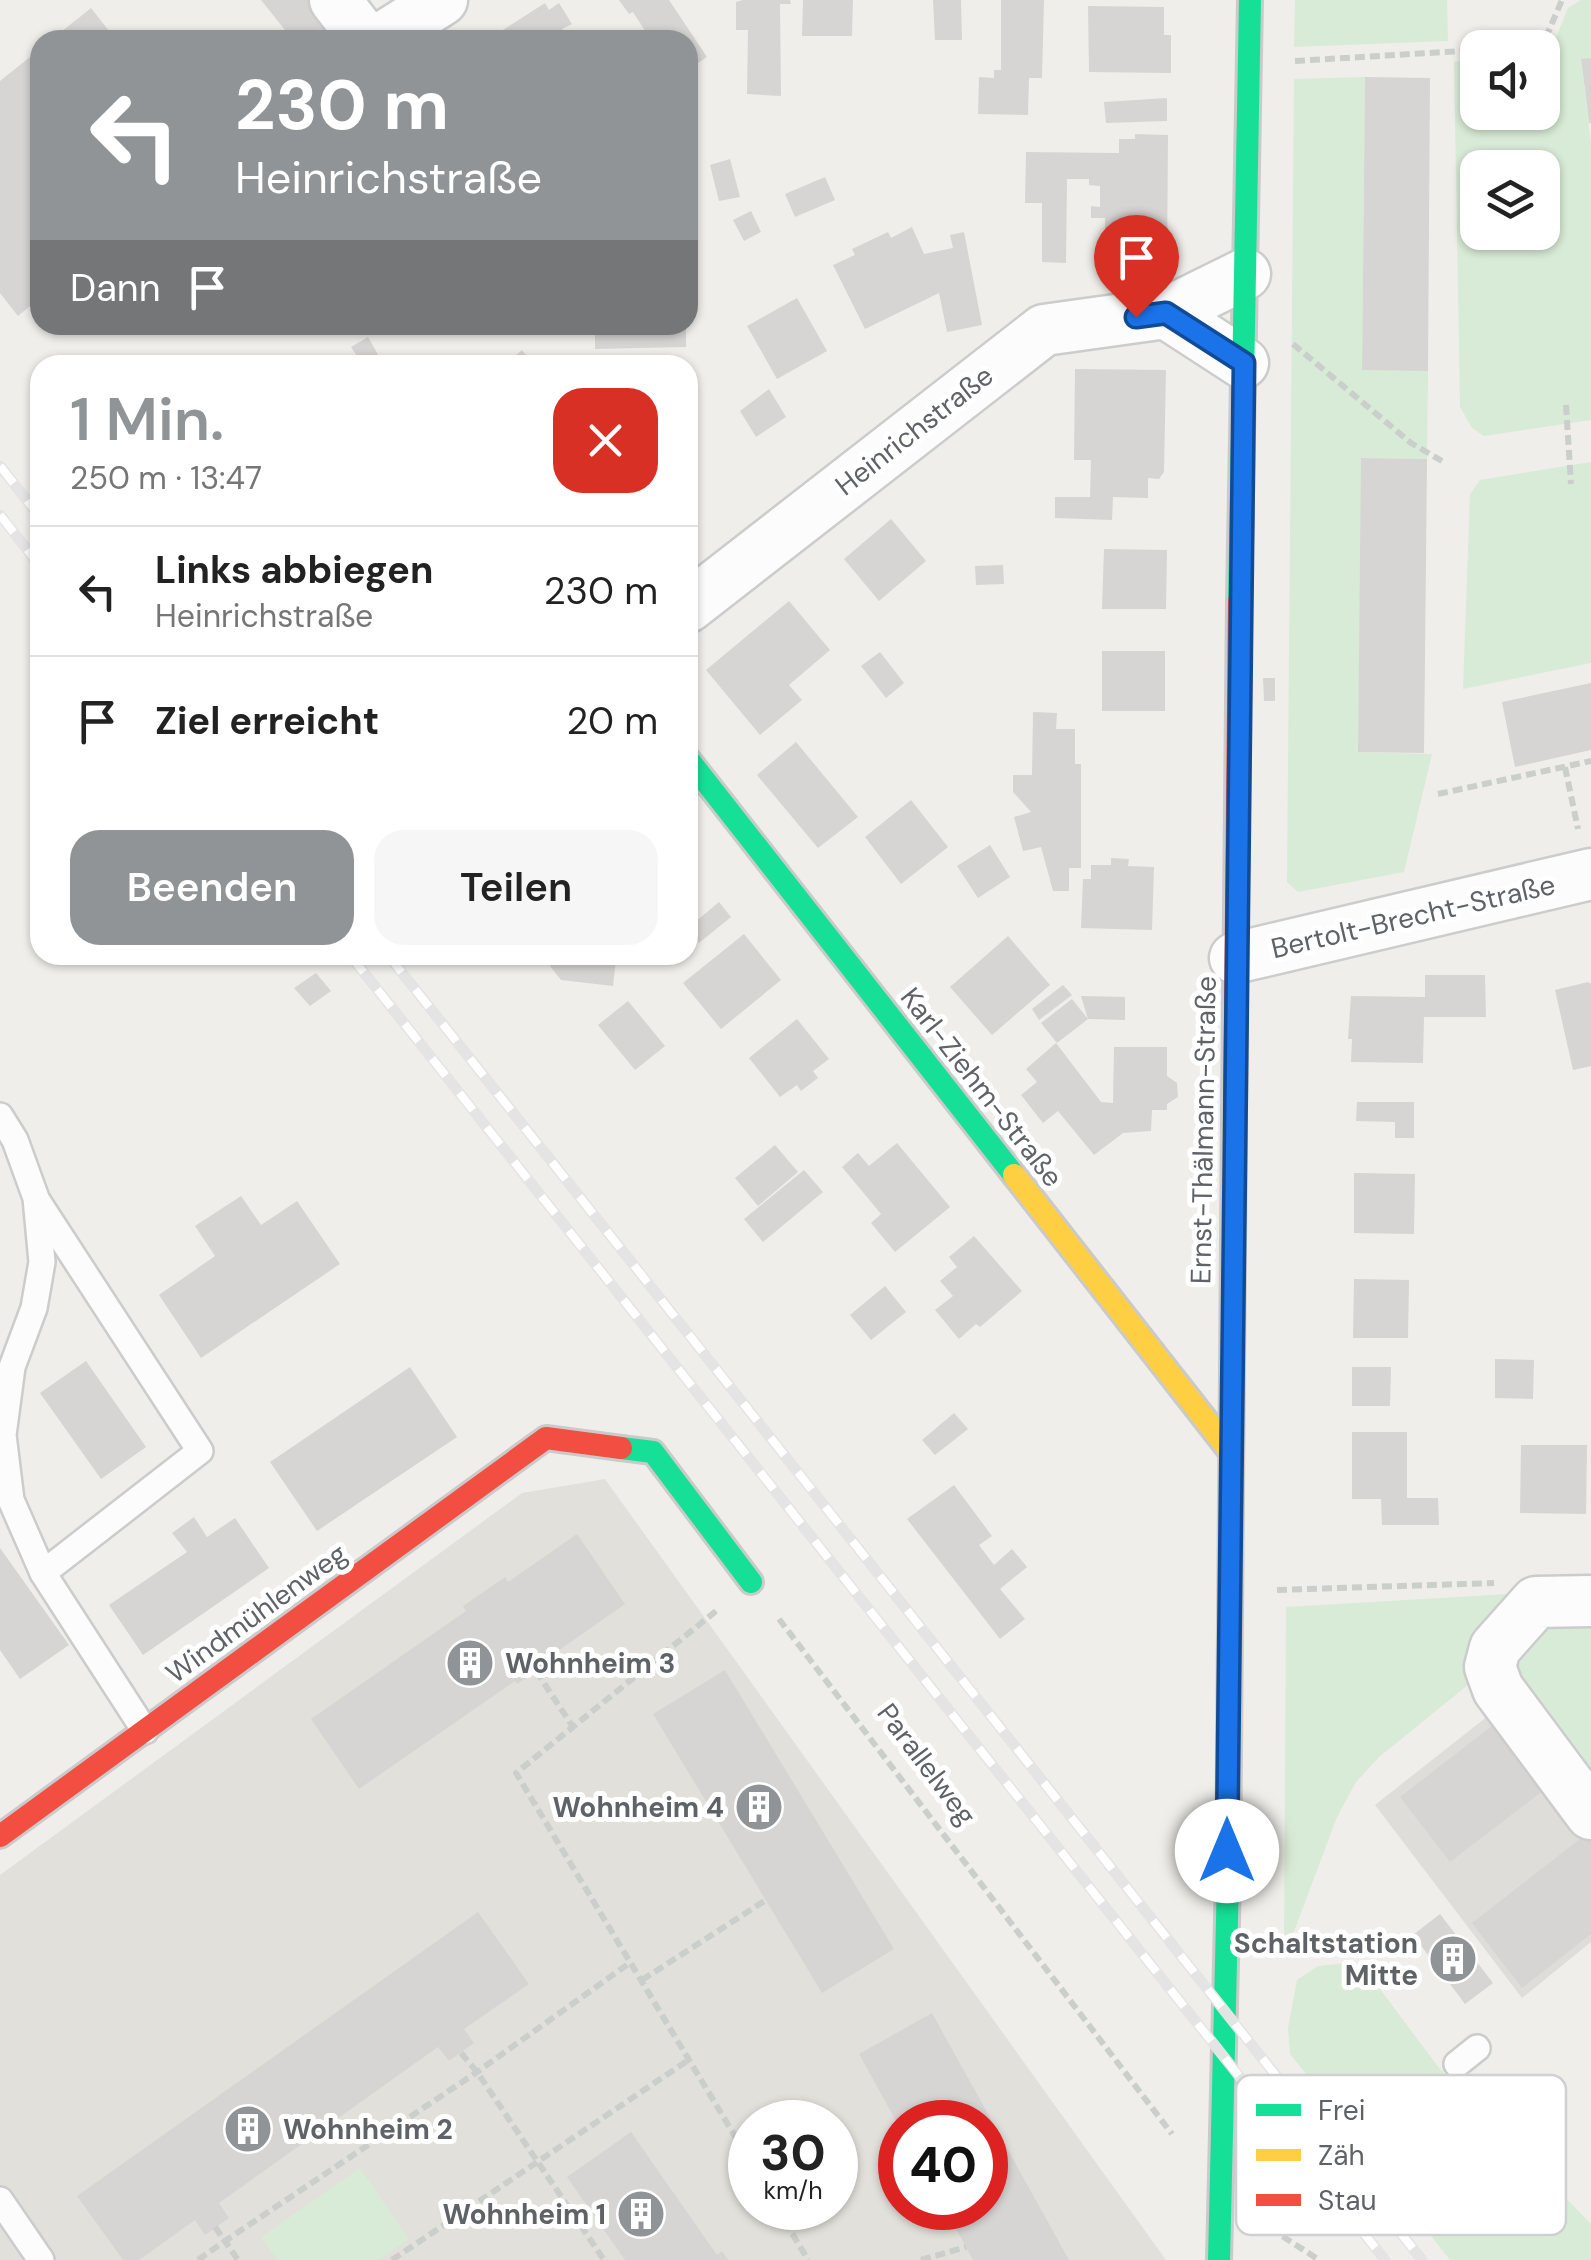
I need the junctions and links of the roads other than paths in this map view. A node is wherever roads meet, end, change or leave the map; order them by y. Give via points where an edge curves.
1 (335, 0) edge
2 (442, 0) edge
3 (1250, 0) edge
4 (358, 30) edge
5 (395, 30) edge
6 (1244, 289) junction
7 (1166, 313) junction
8 (1244, 363) junction
9 (698, 600) edge
10 (698, 772) edge
11 (1589, 874) edge
12 (1235, 958) junction
13 (0, 1116) edge
14 (36, 1198) junction
15 (1230, 1451) junction
16 (44, 1573) junction
17 (751, 1582) road end
18 (1591, 1601) edge
19 (145, 1730) junction
20 (1591, 1814) edge
21 (0, 1836) edge
22 (0, 2200) edge
23 (40, 2260) edge
24 (1220, 2260) edge

1 - 4 street
2 - 5 street
3 - 6 street, Ernst-Thälmann-Straße
6 - 7 street, Heinrichstraße
6 - 8 street, Ernst-Thälmann-Straße
7 - 8 street
7 - 9 street, Heinrichstraße via 1044,330
8 - 12 street, Ernst-Thälmann-Straße
10 - 15 street, Karl-Ziehm-Straße
11 - 12 street, Bertolt-Brecht-Straße
12 - 15 street, Ernst-Thälmann-Straße
13 - 14 lane
14 - 16 lane via 42,1262 12,1368 3,1435 11,1500
14 - 16 lane via 200,1451
15 - 24 street, Ernst-Thälmann-Straße
16 - 19 lane
17 - 19 street, Windmühlenweg via 653,1452 546,1438
18 - 20 street via 1536,1602 1495,1648 1490,1667 1498,1689
19 - 21 street, Windmühlenweg
22 - 23 lane

